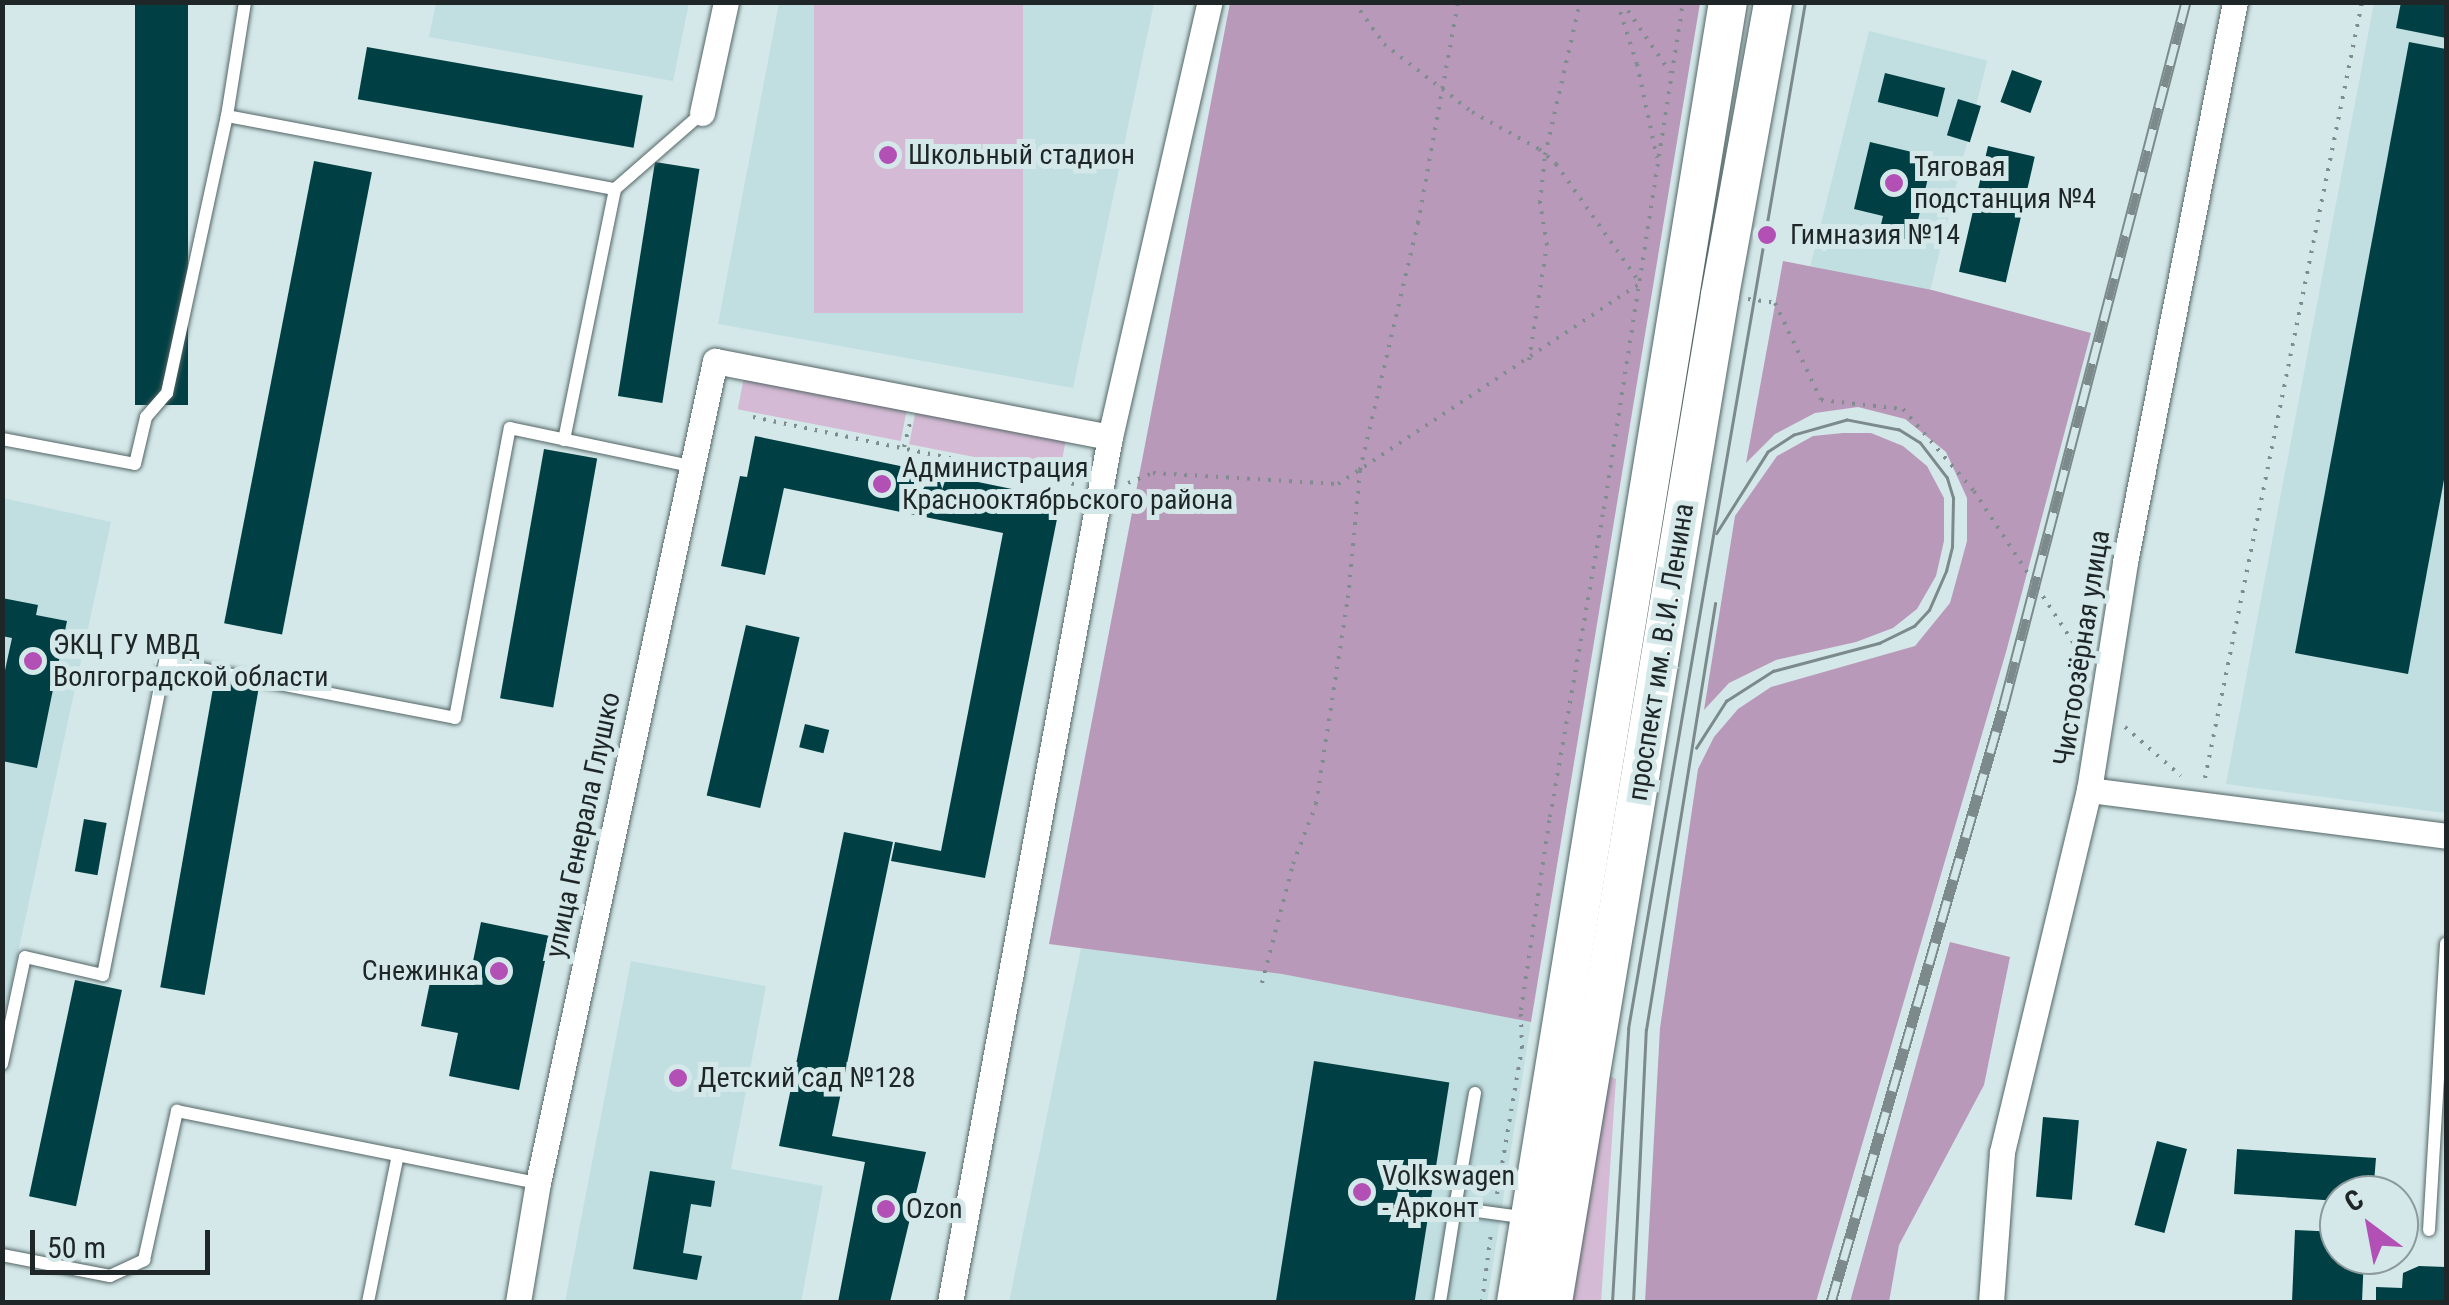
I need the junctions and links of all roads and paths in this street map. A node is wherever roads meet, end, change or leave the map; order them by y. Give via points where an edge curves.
1 (245, 2) edge
2 (726, 2) edge
3 (1210, 2) edge
4 (1354, 2) edge
5 (1458, 2) edge
6 (1580, 2) edge
7 (1620, 2) edge
8 (1684, 2) edge
9 (1728, 2) edge
10 (1773, 2) edge
11 (2235, 2) edge
12 (2362, 2) edge
13 (1670, 72) junction
14 (1444, 91) junction
15 (702, 113) joint
16 (227, 116) junction
17 (1546, 154) junction
18 (1658, 160) junction
19 (615, 190) junction
20 (1640, 283) junction
21 (1739, 298) dead end
22 (1528, 360) junction
23 (753, 417) dead end
24 (1110, 437) junction
25 (2, 439) edge
26 (564, 440) junction
27 (691, 466) junction
28 (1360, 470) junction
29 (1102, 489) junction
30 (2104, 693) junction
31 (2188, 782) dead end
32 (2089, 790) junction
33 (2202, 793) dead end
34 (2446, 836) edge
35 (2446, 944) edge
36 (1262, 983) dead end
37 (2, 1064) edge
38 (1475, 1093) dead end
39 (398, 1155) junction
40 (538, 1183) junction
41 (1454, 1208) junction
42 (1512, 1216) junction
43 (2429, 1230) dead end
44 (2, 1256) edge
45 (368, 1302) edge
46 (518, 1302) edge
47 (950, 1302) edge
48 (1440, 1302) edge
49 (1482, 1302) edge
50 (1516, 1302) edge
51 (1553, 1302) edge
52 (1991, 1302) edge

1 - 16 lane
2 - 15 street
3 - 24 street
4 - 14 path via 1384,44
5 - 14 path
6 - 17 path
7 - 13 path
7 - 18 path
8 - 13 path
9 - 42 main road, проспект им. В.И. Ленина
10 - 51 main road, проспект им. В.И. Ленина
11 - 30 street, Чистоозёрная улица
12 - 33 path
13 - 18 path
14 - 17 path
14 - 28 path
15 - 19 lane
16 - 19 lane
16 - 25 lane via 168,393 146,417 136,464
17 - 20 path
17 - 22 path via 1540,202 1547,245
18 - 20 path
19 - 26 lane
20 - 22 path
20 - 42 path via 1521,1010
21 - 30 path via 1776,304 1821,400 1904,410 1974,492
22 - 28 path
23 - 29 path
24 - 27 street, улица Генерала Глушко via 714,361
24 - 29 street
26 - 27 lane
26 - 37 lane via 510,428 455,718 165,662 103,974 25,957
27 - 40 street, улица Генерала Глушко
28 - 29 path via 1338,484 1153,473
28 - 36 path via 1316,804 1292,864
29 - 47 street
30 - 31 path via 2131,736
30 - 32 street, Чистоозёрная улица
32 - 34 street
32 - 52 street, Чистоозёрная улица via 2002,1152
35 - 43 lane
38 - 41 lane
39 - 40 lane
39 - 44 lane via 177,1111 144,1260 110,1276
39 - 45 lane
40 - 46 street, улица Генерала Глушко
41 - 42 lane
41 - 48 lane
42 - 49 path
42 - 50 main road, проспект им. В.И. Ленина

